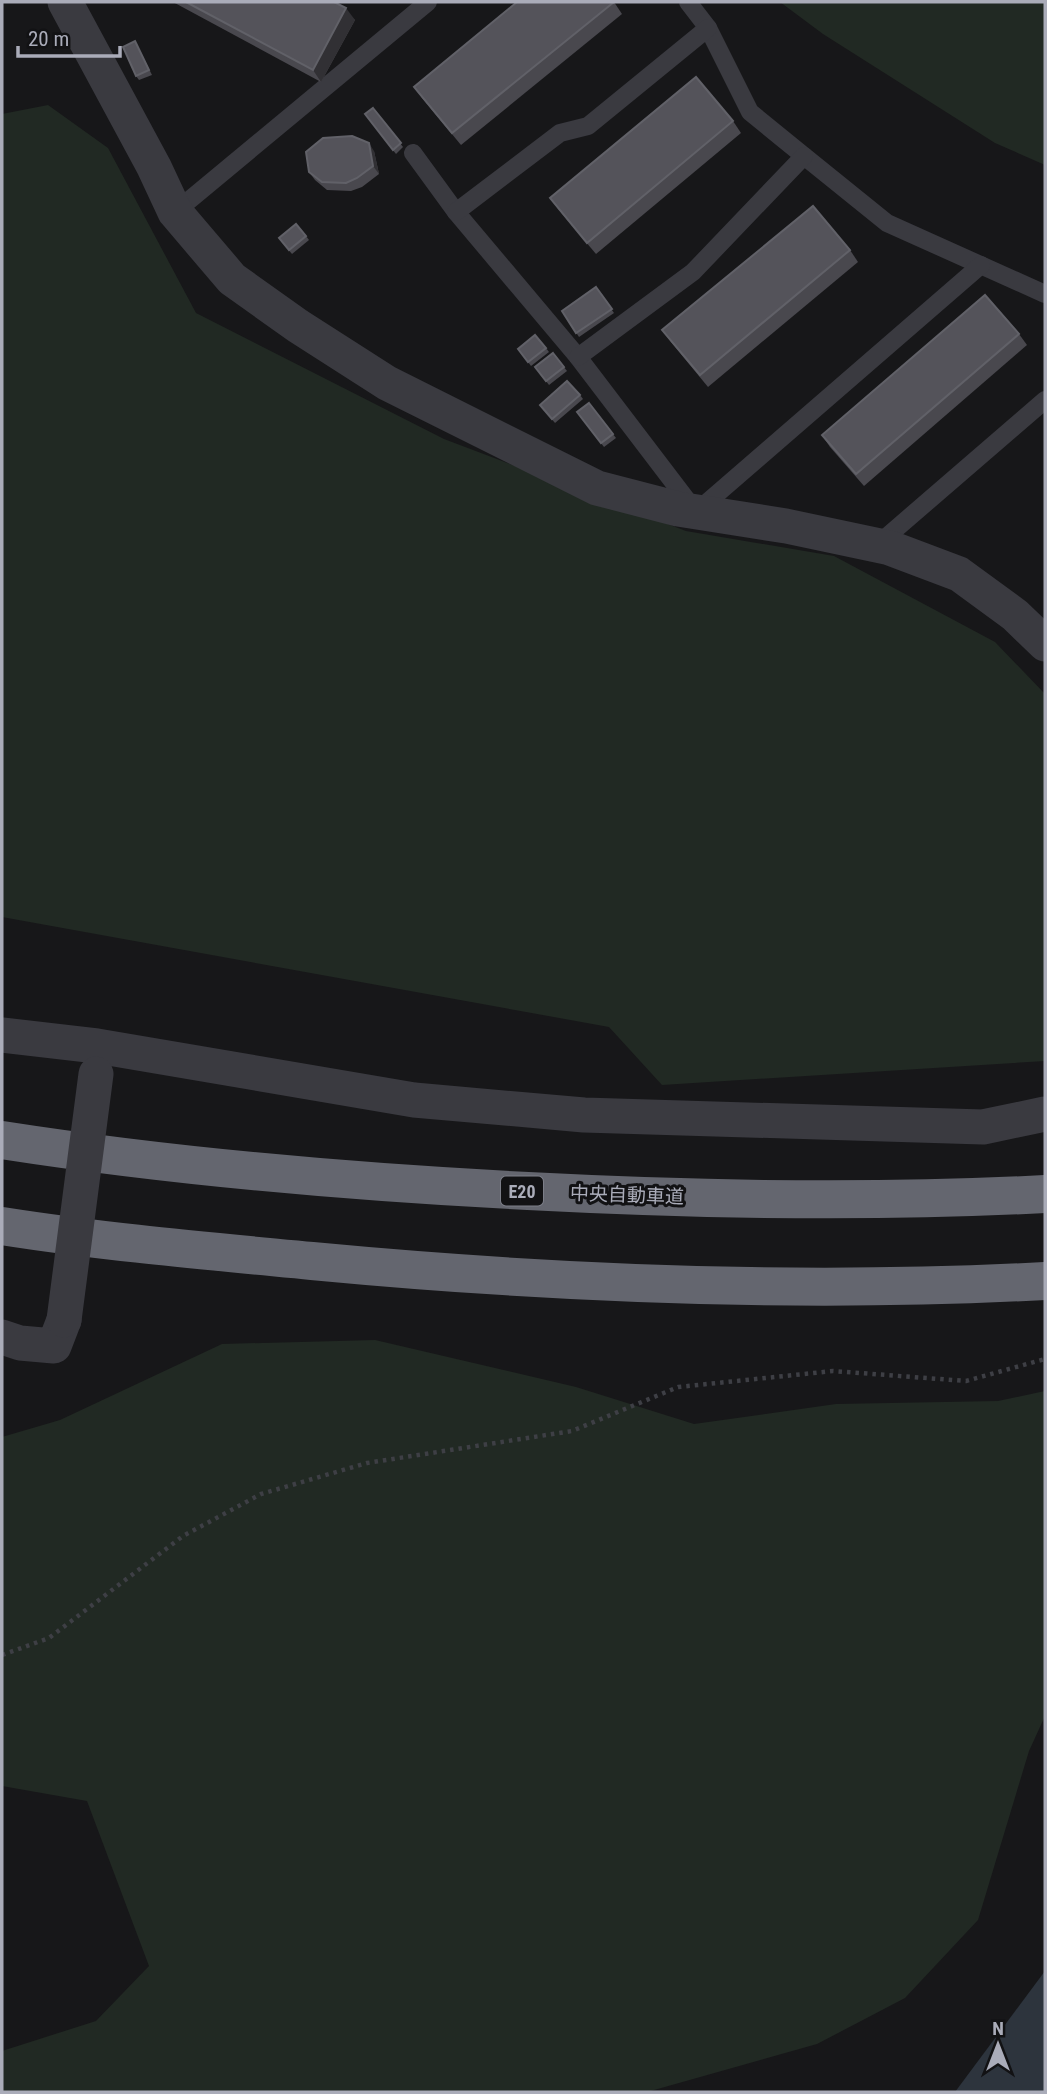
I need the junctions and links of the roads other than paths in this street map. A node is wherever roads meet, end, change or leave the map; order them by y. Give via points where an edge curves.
1 (65, 2) edge
2 (428, 2) edge
3 (688, 2) edge
4 (708, 28) junction
5 (413, 153) dead end
6 (804, 156) junction
7 (175, 212) junction
8 (456, 212) junction
9 (981, 265) junction
10 (1045, 293) edge
11 (578, 357) junction
12 (1045, 400) edge
13 (696, 512) junction
14 (876, 545) junction
15 (1045, 644) edge
16 (2, 1035) edge
17 (97, 1060) junction
18 (1045, 1114) edge
19 (2, 1140) edge
20 (1045, 1194) edge
21 (2, 1226) edge
22 (1045, 1281) edge
23 (2, 1337) edge

1 - 7 street
2 - 7 lane
3 - 4 lane
4 - 6 lane via 750,112
4 - 8 lane via 588,126 560,133
5 - 8 lane
6 - 9 lane via 887,223
6 - 11 lane via 693,272
7 - 13 street via 232,279 387,383 597,488
8 - 11 lane
9 - 10 lane
9 - 13 lane
11 - 13 lane
12 - 14 lane
13 - 14 street
14 - 15 street via 959,574 1015,615
16 - 17 street
17 - 18 street via 414,1100 584,1115 983,1127
17 - 23 street, bridge via 64,1320 54,1346
19 - 20 highway, 中央自動車道 / E20 via 264,1174 463,1188 824,1200
21 - 22 highway via 453,1274 840,1286

